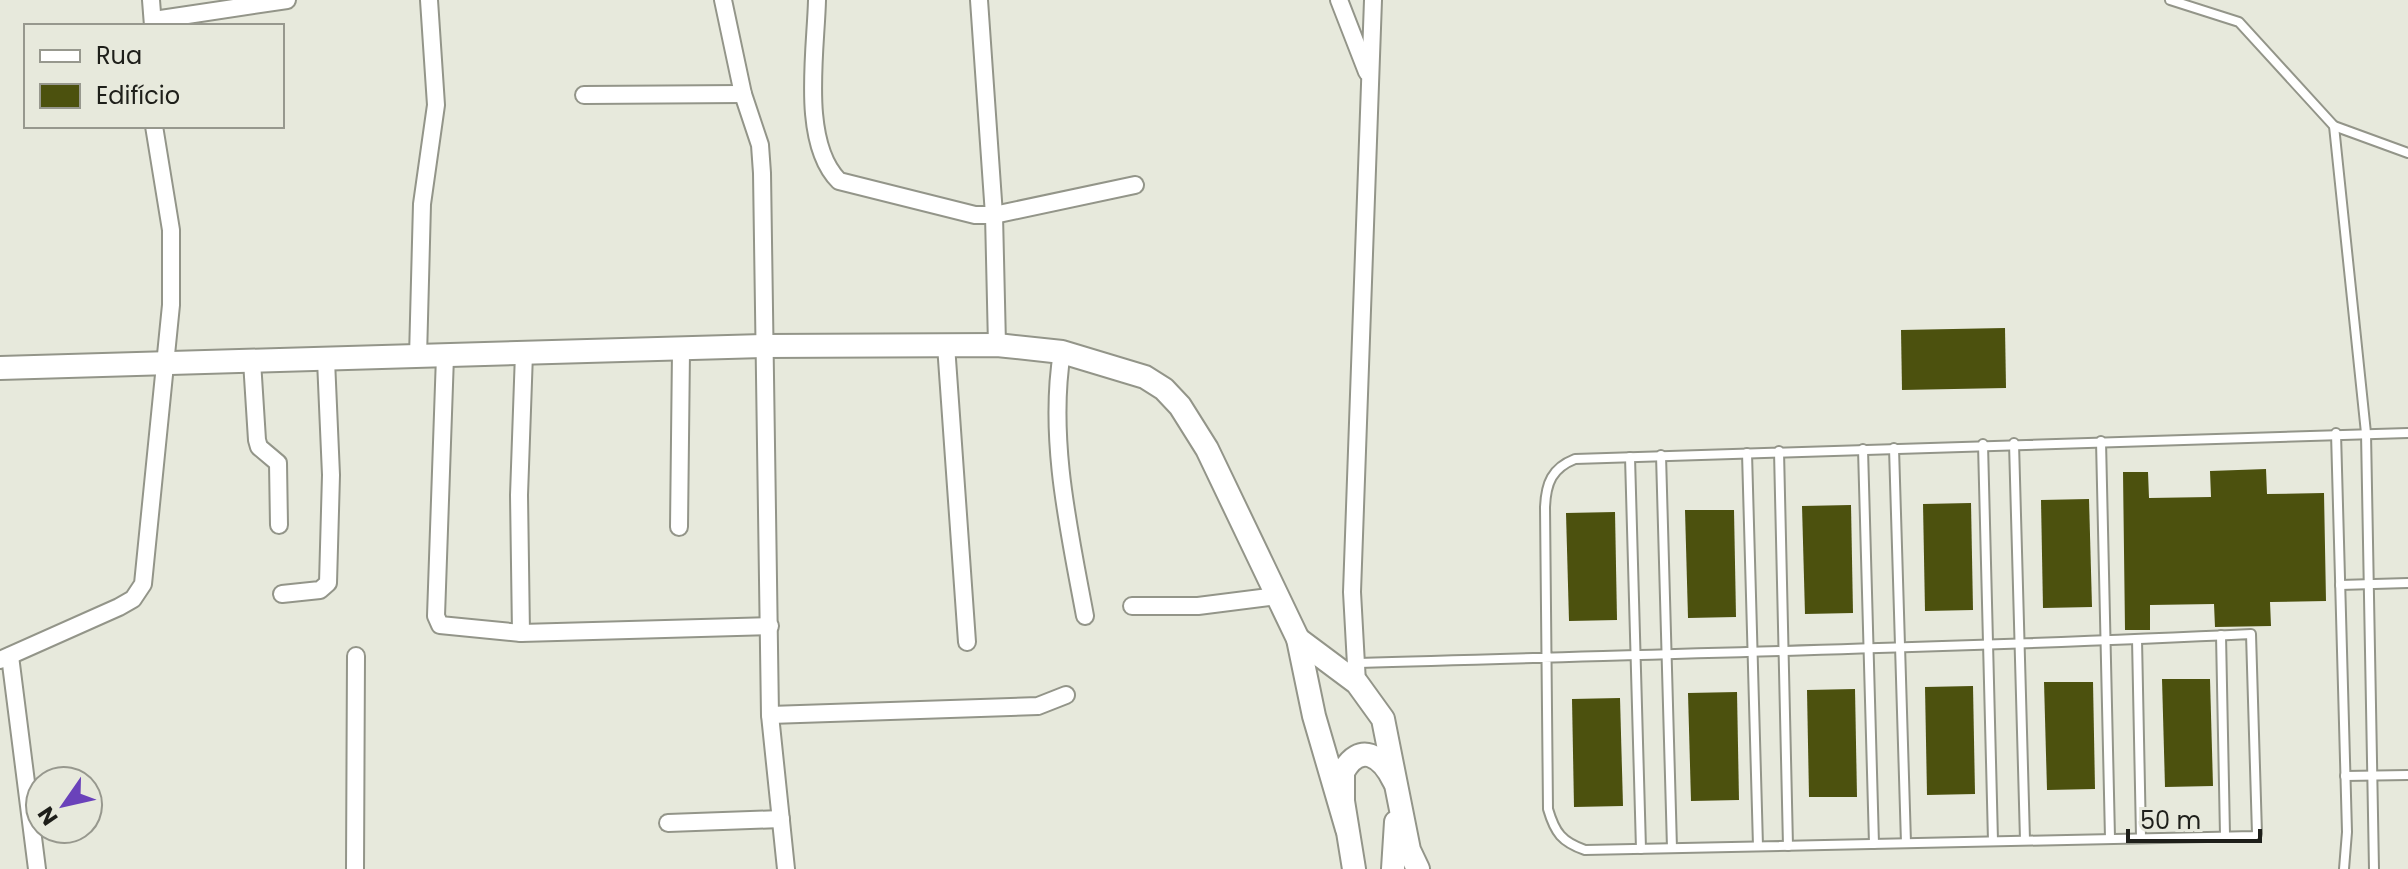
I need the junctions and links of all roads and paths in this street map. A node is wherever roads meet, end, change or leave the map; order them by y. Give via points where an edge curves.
1 (151, 0) edge
2 (287, 0) edge
3 (429, 0) edge
4 (723, 0) edge
5 (817, 0) edge
6 (979, 0) edge
7 (1339, 0) edge
8 (1373, 0) edge
9 (2170, 0) edge
10 (153, 23) edge
11 (1369, 77) junction
12 (743, 94) junction
13 (584, 95) dead end
14 (2334, 126) junction
15 (154, 128) edge
16 (2408, 153) edge
17 (1135, 185) dead end
18 (994, 215) junction
19 (946, 345) junction
20 (997, 345) junction
21 (763, 346) junction
22 (681, 351) junction
23 (1062, 352) junction
24 (524, 353) junction
25 (445, 356) junction
26 (418, 357) junction
27 (326, 360) junction
28 (252, 361) junction
29 (163, 362) junction
30 (0, 368) edge
31 (2336, 433) junction
32 (2366, 433) junction
33 (2408, 433) edge
34 (2101, 441) junction
35 (2014, 443) junction
36 (1983, 444) junction
37 (1894, 448) junction
38 (1863, 449) junction
39 (1779, 451) junction
40 (1747, 453) junction
41 (1661, 455) junction
42 (1630, 457) junction
43 (279, 525) dead end
44 (679, 527) dead end
45 (2408, 583) edge
46 (2369, 584) junction
47 (2340, 585) junction
48 (282, 594) dead end
49 (1277, 596) junction
50 (1132, 606) dead end
51 (1085, 616) dead end
52 (770, 626) junction
53 (521, 633) junction
54 (2221, 635) junction
55 (1298, 639) junction
56 (2137, 639) junction
57 (2106, 640) junction
58 (967, 642) dead end
59 (2020, 643) junction
60 (1988, 644) junction
61 (1900, 646) junction
62 (1869, 647) junction
63 (1784, 650) junction
64 (1753, 651) junction
65 (1667, 654) junction
66 (1636, 655) junction
67 (356, 656) dead end
68 (1547, 657) junction
69 (5, 658) edge
70 (1358, 673) junction
71 (1066, 695) dead end
72 (770, 715) junction
73 (2408, 775) edge
74 (2345, 776) junction
75 (2372, 776) junction
76 (1398, 790) junction
77 (781, 819) junction
78 (668, 823) dead end
79 (1347, 829) junction
80 (2225, 835) junction
81 (2141, 837) junction
82 (2110, 838) junction
83 (2025, 840) junction
84 (1993, 841) junction
85 (1906, 843) junction
86 (1874, 844) junction
87 (1758, 846) junction
88 (1788, 846) junction
89 (1672, 848) junction
90 (1641, 849) junction
91 (37, 869) edge
92 (355, 869) edge
93 (786, 869) edge
94 (1354, 869) edge
95 (1393, 869) edge
96 (1418, 869) edge
97 (2344, 869) edge
98 (2374, 869) edge

1 - 10 street
2 - 10 street
3 - 26 street via 436,105 422,204
4 - 12 street
5 - 18 street via 816,131 835,177 932,206
6 - 18 street
7 - 11 street
8 - 11 street
9 - 14 lane via 2239,22
11 - 70 street via 1352,592
12 - 13 street
12 - 21 street via 760,145
14 - 16 lane
14 - 32 lane
15 - 29 street via 171,230 171,305
17 - 18 street
18 - 20 street
19 - 20 street
19 - 21 street
19 - 58 street
20 - 23 street
21 - 22 street
21 - 52 street
22 - 24 street
22 - 44 street
23 - 49 street via 1145,377 1180,406 1207,449
23 - 51 street via 1056,429
24 - 25 street
24 - 53 street
25 - 26 street
25 - 53 street via 437,622 444,627
26 - 27 street
27 - 28 street
27 - 48 street via 328,583 320,590
28 - 29 street
28 - 43 street via 257,440 278,463
29 - 30 street
29 - 69 street via 143,584 119,607
31 - 32 lane
31 - 34 lane
31 - 47 lane
32 - 33 lane
32 - 46 lane
34 - 35 lane
34 - 57 lane
35 - 36 lane
35 - 59 lane
36 - 37 lane
36 - 60 lane
37 - 38 lane
37 - 61 lane
38 - 39 lane
38 - 62 lane
39 - 40 lane
39 - 63 lane
40 - 41 lane
40 - 64 lane
41 - 42 lane
41 - 65 lane
42 - 66 lane
42 - 68 lane via 1575,459 1558,466 1546,487
45 - 46 lane
46 - 47 lane
46 - 75 lane
47 - 74 lane
49 - 50 street via 1198,606
49 - 55 street
52 - 53 street
52 - 72 street
54 - 56 lane
54 - 80 lane
54 - 80 lane via 2253,635 2257,834
55 - 70 street
55 - 79 street
56 - 57 lane
56 - 81 lane
57 - 59 lane
57 - 82 lane
59 - 60 lane
59 - 83 lane
60 - 61 lane
60 - 84 lane
61 - 62 lane
61 - 85 lane
62 - 63 lane
62 - 86 lane
63 - 64 lane
63 - 88 lane
64 - 65 lane
64 - 87 lane
65 - 66 lane
65 - 89 lane
66 - 68 lane
66 - 90 lane
67 - 92 street
68 - 70 lane
68 - 90 lane via 1548,809 1554,829 1566,844 1585,850
69 - 91 street
70 - 76 street via 1383,719
71 - 72 street via 1038,706
72 - 77 street
73 - 75 lane
74 - 75 lane
74 - 97 lane
75 - 98 lane
76 - 79 street via 1380,758 1358,756 1348,763 1341,786
76 - 95 street
76 - 96 street via 1409,850
77 - 78 street
77 - 93 street
79 - 94 street
80 - 81 lane
81 - 82 lane
82 - 83 lane
83 - 84 lane
84 - 85 lane
85 - 86 lane
86 - 88 lane
87 - 88 lane
87 - 89 lane
89 - 90 lane

